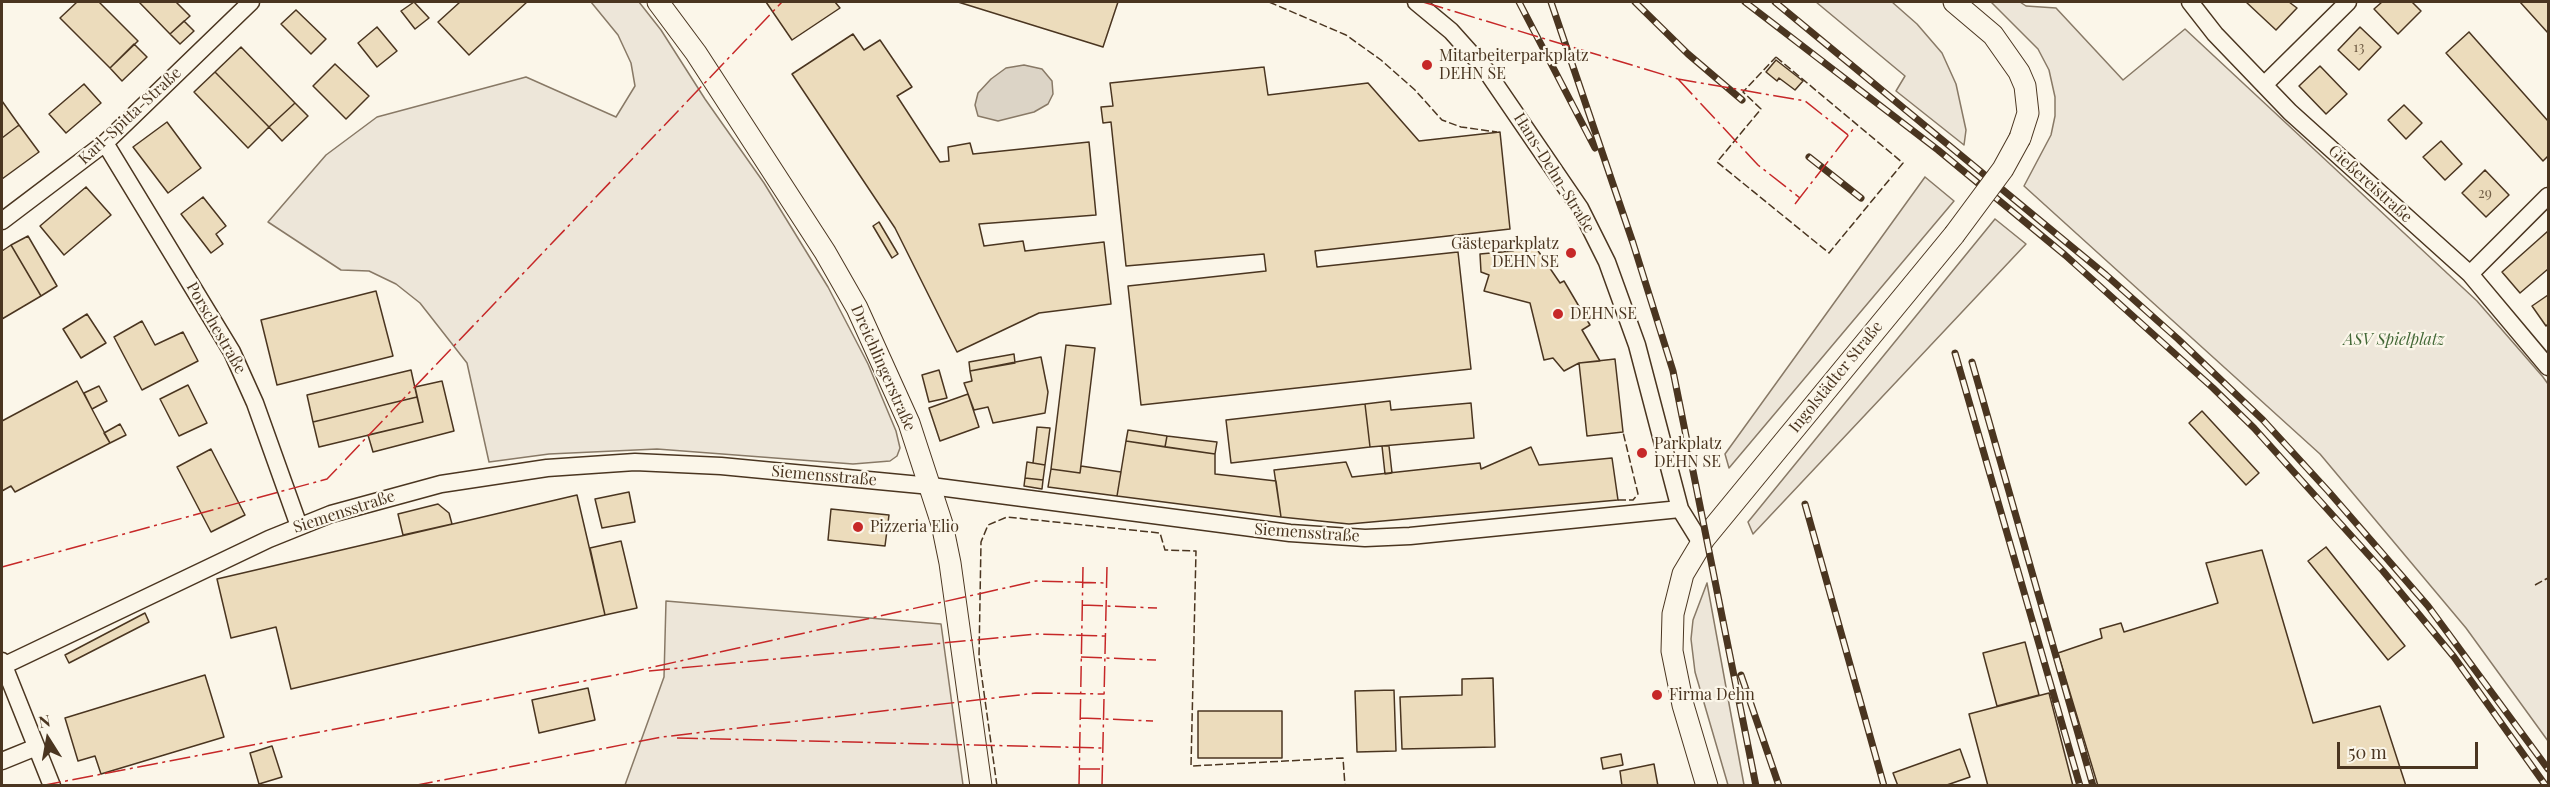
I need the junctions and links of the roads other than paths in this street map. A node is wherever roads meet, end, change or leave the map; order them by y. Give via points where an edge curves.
1 (251, 2) edge
2 (658, 2) edge
3 (1416, 2) edge
4 (1954, 2) edge
5 (2190, 2) edge
6 (2348, 2) edge
7 (2264, 85) junction
8 (105, 143) junction
9 (2548, 196) edge
10 (2, 221) edge
11 (2470, 274) junction
12 (2548, 367) edge
13 (931, 486) junction
14 (1680, 509) junction
15 (299, 526) junction
16 (1701, 543) junction
17 (2, 664) edge
18 (34, 748) junction
19 (2, 761) edge
20 (52, 786) edge
21 (981, 786) edge
22 (1707, 786) edge

1 - 8 street, Karl-Spitta-Straße
2 - 13 street, Dreichlingerstraße via 696,53 852,298 888,373
3 - 14 street, Hans-Dehn-Straße via 1466,46 1490,76 1591,229 1637,345
4 - 16 street, Ingolstädter Straße, bridge via 1993,35 2019,72 2028,113 2020,138 1954,234
5 - 7 street, Gießereistraße
6 - 7 street
7 - 11 street, Gießereistraße
8 - 10 street, Karl-Spitta-Straße
8 - 15 street, Porschestraße via 232,352 255,403
9 - 11 street
11 - 12 street, Gießereistraße
13 - 14 street, Siemensstraße via 1179,521 1365,538
13 - 15 street, Siemensstraße via 680,463 590,465 507,472 441,484 363,503
13 - 21 street, Dreichlingerstraße via 950,563
14 - 16 street, Hans-Dehn-Straße
15 - 17 street, Siemensstraße
16 - 22 street, Ingolstädter Straße via 1680,583 1671,637 1681,697
17 - 18 street
18 - 19 street
18 - 20 street

